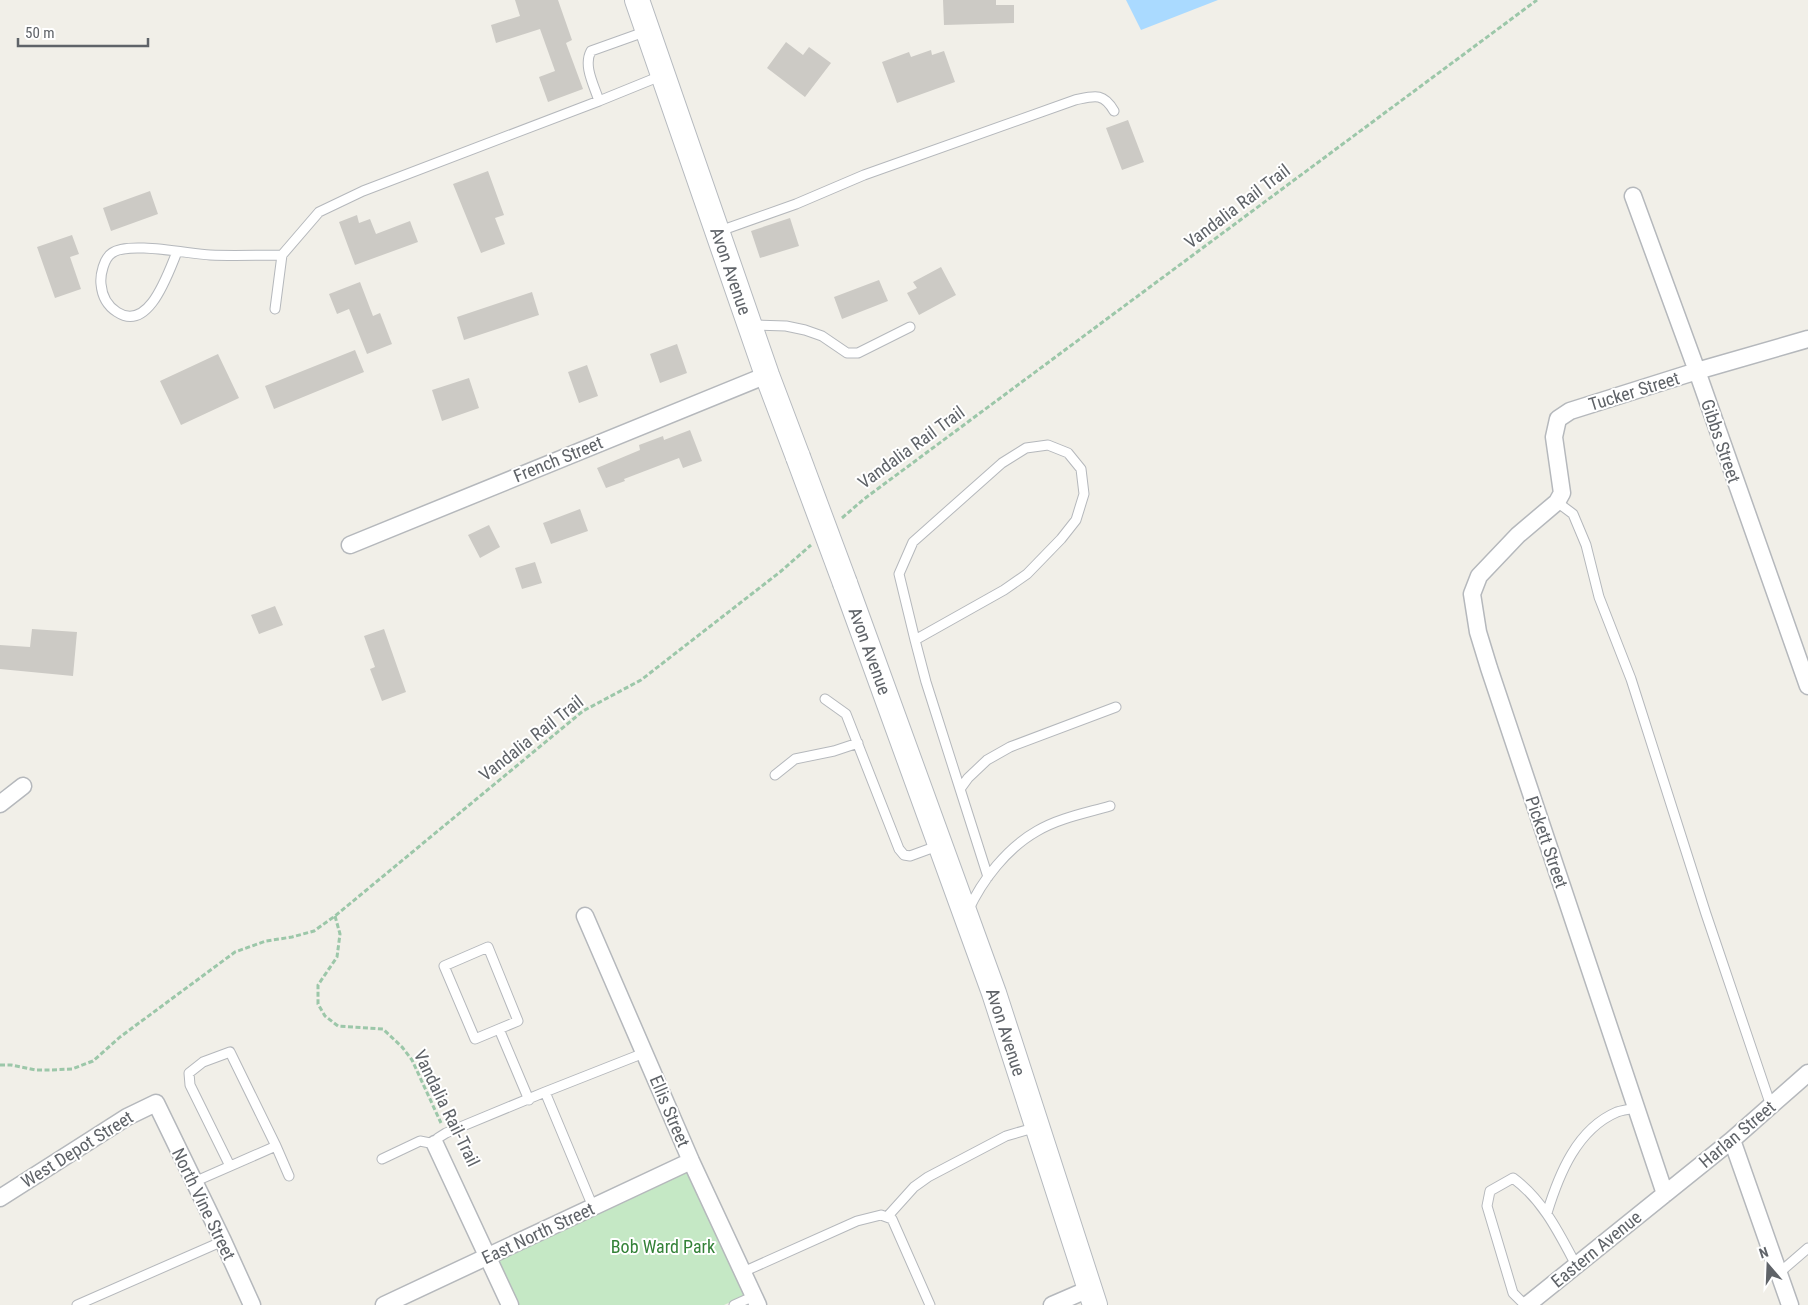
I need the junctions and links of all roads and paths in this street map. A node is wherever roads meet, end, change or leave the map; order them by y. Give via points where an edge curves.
1 (637, 0) edge
2 (1537, 0) edge
3 (648, 31) junction
4 (663, 75) junction
5 (599, 101) junction
6 (1114, 111) dead end
7 (1633, 196) dead end
8 (717, 232) junction
9 (178, 252) junction
10 (282, 256) junction
11 (275, 309) dead end
12 (750, 324) junction
13 (910, 327) dead end
14 (1808, 339) edge
15 (1697, 371) junction
16 (767, 375) junction
17 (1552, 507) junction
18 (836, 523) dead end
19 (815, 541) dead end
20 (350, 545) dead end
21 (916, 640) junction
22 (1808, 686) edge
23 (825, 699) dead end
24 (1116, 707) dead end
25 (858, 743) junction
26 (775, 775) dead end
27 (22, 786) dead end
28 (960, 789) junction
29 (0, 804) edge
30 (1110, 806) dead end
31 (940, 845) junction
32 (988, 877) junction
33 (335, 916) junction
34 (585, 916) dead end
35 (966, 916) junction
36 (499, 1029) junction
37 (644, 1053) junction
38 (0, 1065) edge
39 (1808, 1074) edge
40 (545, 1092) junction
41 (529, 1100) junction
42 (156, 1103) joint
43 (1771, 1106) junction
44 (1636, 1108) junction
45 (1037, 1127) junction
46 (440, 1138) junction
47 (1732, 1140) junction
48 (276, 1146) junction
49 (382, 1159) dead end
50 (691, 1161) junction
51 (230, 1166) junction
52 (289, 1176) dead end
53 (194, 1182) junction
54 (1665, 1194) junction
55 (0, 1198) edge
56 (593, 1207) junction
57 (1546, 1213) junction
58 (887, 1217) junction
59 (223, 1241) junction
60 (1808, 1248) edge
61 (488, 1256) junction
62 (1576, 1266) junction
63 (743, 1272) junction
64 (1779, 1273) junction
65 (1092, 1297) edge
66 (756, 1300) edge
67 (77, 1305) edge
68 (252, 1305) edge
69 (384, 1305) edge
70 (510, 1305) edge
71 (734, 1305) edge
72 (930, 1305) edge
73 (1052, 1305) edge
74 (1526, 1305) edge
75 (1790, 1305) edge

1 - 3 main road, Avon Avenue
2 - 18 path, Vandalia Rail Trail
3 - 4 main road, Avon Avenue
3 - 5 lane via 591,50 588,66
4 - 5 lane
4 - 8 main road, Avon Avenue
5 - 10 lane via 354,195 319,212
6 - 8 lane via 1105,99 1096,95 1075,100 864,175
7 - 15 street, Gibbs Street
8 - 12 main road, Avon Avenue
9 - 9 lane via 125,248 112,253 107,258 101,281 106,302 124,316 137,316 144,312 160,290
9 - 10 lane
10 - 11 lane
12 - 13 lane via 805,330 822,336 847,352 858,353
12 - 16 main road, Avon Avenue
14 - 15 street, Tucker Street
15 - 17 street, Tucker Street via 1570,410 1558,419 1554,437 1562,493
15 - 22 street, Gibbs Street
16 - 20 street, French Street
16 - 31 main road, Avon Avenue, bridge
17 - 43 lane via 1573,514 1586,545 1599,597 1631,679
17 - 44 street, Pickett Street via 1518,535 1479,576 1472,594 1478,632 1489,668
19 - 33 path, Vandalia Rail Trail via 641,680 584,711
21 - 21 lane via 899,574 913,542 1002,463 1026,448 1048,445 1068,453 1081,469 1084,494 1076,520 1061,539 1027,574
21 - 28 lane
23 - 25 lane via 846,714
24 - 28 lane via 1010,747 987,760
25 - 26 lane via 795,759
25 - 31 lane via 899,849 910,856
27 - 29 street
28 - 32 lane
30 - 32 lane via 1038,831 1016,847
31 - 35 main road, Avon Avenue
32 - 35 lane via 976,893
33 - 38 path, Vandalia Rail Trail via 314,931 266,941 235,952 120,1037 93,1061 72,1068 50,1070
33 - 46 path, Vandalia Rail-Trail via 340,934 337,957 318,985 318,1004 325,1016 338,1026 383,1029 402,1047 412,1060
34 - 37 street, Ellis Street
35 - 45 main road, Avon Avenue
36 - 36 lane via 475,1039 444,966 488,947 518,1021
36 - 41 lane
37 - 40 lane
37 - 50 street, Ellis Street
39 - 43 street, Harlan Street
40 - 41 lane
40 - 56 lane
41 - 46 lane
42 - 53 street, North Vine Street
42 - 55 street, West Depot Street via 126,1116
43 - 47 street, Harlan Street
44 - 54 street, Pickett Street
44 - 57 lane via 1618,1112 1597,1124 1578,1143
45 - 58 lane via 1006,1136 936,1172 914,1187
45 - 65 main road, Avon Avenue
46 - 49 lane via 420,1141
46 - 61 street
47 - 54 street, Harlan Street
47 - 64 street
48 - 51 lane
48 - 51 lane via 230,1052 203,1062 189,1074 190,1085
48 - 52 lane
50 - 56 street, East North Street
50 - 63 street, Ellis Street
51 - 53 lane
53 - 59 street, North Vine Street
54 - 62 street, Eastern Avenue
56 - 61 street, East North Street
57 - 62 lane
57 - 74 lane via 1527,1188 1513,1178 1490,1191 1487,1206 1513,1294
58 - 63 lane via 881,1215 857,1221
58 - 72 lane via 892,1219
59 - 67 lane
59 - 68 street, North Vine Street
60 - 64 lane
61 - 69 street, East North Street
61 - 70 street
62 - 74 street, Eastern Avenue
63 - 66 street, Ellis Street
64 - 75 street
65 - 73 street
66 - 71 lane

